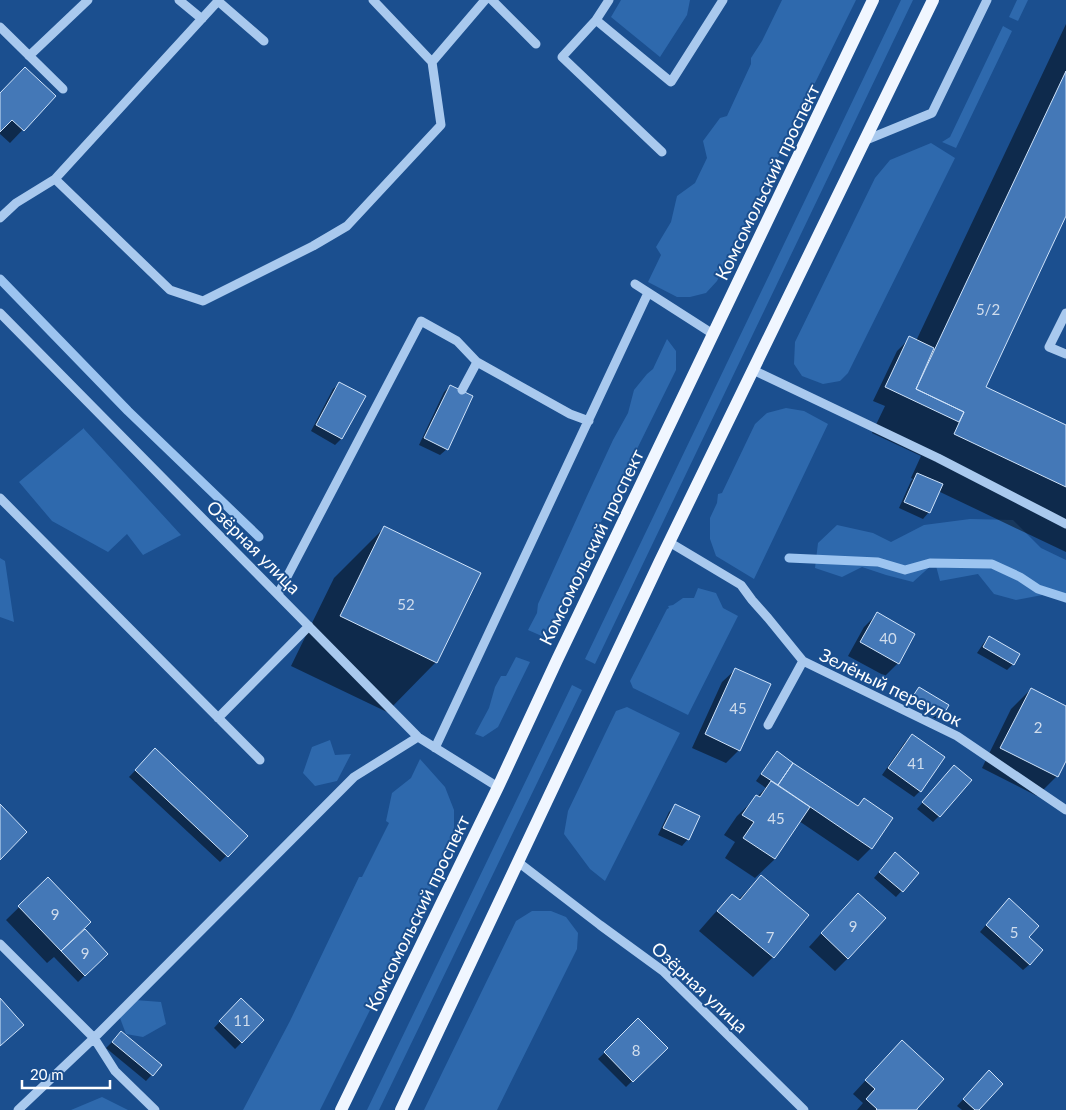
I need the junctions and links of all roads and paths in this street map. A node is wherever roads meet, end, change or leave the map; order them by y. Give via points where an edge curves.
1 (88, 0) edge
2 (179, 0) edge
3 (219, 0) edge
4 (373, 0) edge
5 (485, 0) edge
6 (492, 0) edge
7 (609, 0) edge
8 (723, 0) edge
9 (873, 0) edge
10 (933, 0) edge
11 (988, 0) edge
12 (202, 19) junction
13 (596, 20) junction
14 (0, 27) edge
15 (264, 41) dead end
16 (536, 44) dead end
17 (29, 56) junction
18 (432, 62) junction
19 (63, 89) dead end
20 (866, 140) junction
21 (662, 152) dead end
22 (55, 179) junction
23 (0, 218) edge
24 (635, 284) dead end
25 (648, 293) junction
26 (0, 313) edge
27 (1066, 313) edge
28 (713, 334) junction
29 (1066, 354) edge
30 (477, 362) junction
31 (754, 370) junction
32 (462, 390) dead end
33 (589, 421) junction
34 (0, 498) edge
35 (1066, 524) edge
36 (669, 542) junction
37 (278, 594) junction
38 (309, 626) junction
39 (803, 661) junction
40 (218, 718) junction
41 (768, 725) dead end
42 (418, 737) junction
43 (435, 748) junction
44 (260, 760) dead end
45 (498, 787) junction
46 (1066, 810) edge
47 (518, 862) junction
48 (0, 944) edge
49 (94, 1038) junction
50 (18, 1110) edge
51 (155, 1110) edge
52 (341, 1110) edge
53 (401, 1110) edge
54 (804, 1110) edge

1 - 17 street
2 - 12 street
3 - 12 street
3 - 15 street
4 - 18 street
5 - 18 street
6 - 16 street
7 - 13 street
8 - 13 street via 671,82
9 - 28 main road, Комсомольский проспект
10 - 20 main road
11 - 20 street via 932,113
12 - 22 street
13 - 21 street via 562,57
14 - 17 street
17 - 19 street
18 - 22 street via 441,125 347,226 203,301 170,290
20 - 31 main road
22 - 23 street via 16,203
24 - 25 street
25 - 28 street
25 - 33 street
26 - 37 street, Озёрная улица
27 - 29 street via 1049,347
28 - 45 main road, Комсомольский проспект
30 - 32 street
30 - 33 street via 570,414
30 - 37 street via 457,341 421,321
31 - 35 street via 938,458
31 - 36 main road
33 - 43 street
34 - 40 street
36 - 39 street, Зелёный переулок via 741,585
36 - 47 main road
37 - 38 street, Озёрная улица
38 - 40 street
38 - 42 street, Озёрная улица
39 - 41 street
39 - 46 street, Зелёный переулок via 957,736
40 - 44 street
42 - 43 street, Озёрная улица
42 - 49 street via 354,777
43 - 45 street, Озёрная улица
45 - 52 main road, Комсомольский проспект
47 - 53 main road
47 - 54 street, Озёрная улица via 663,970
48 - 49 street
49 - 50 street
49 - 51 street via 114,1071

